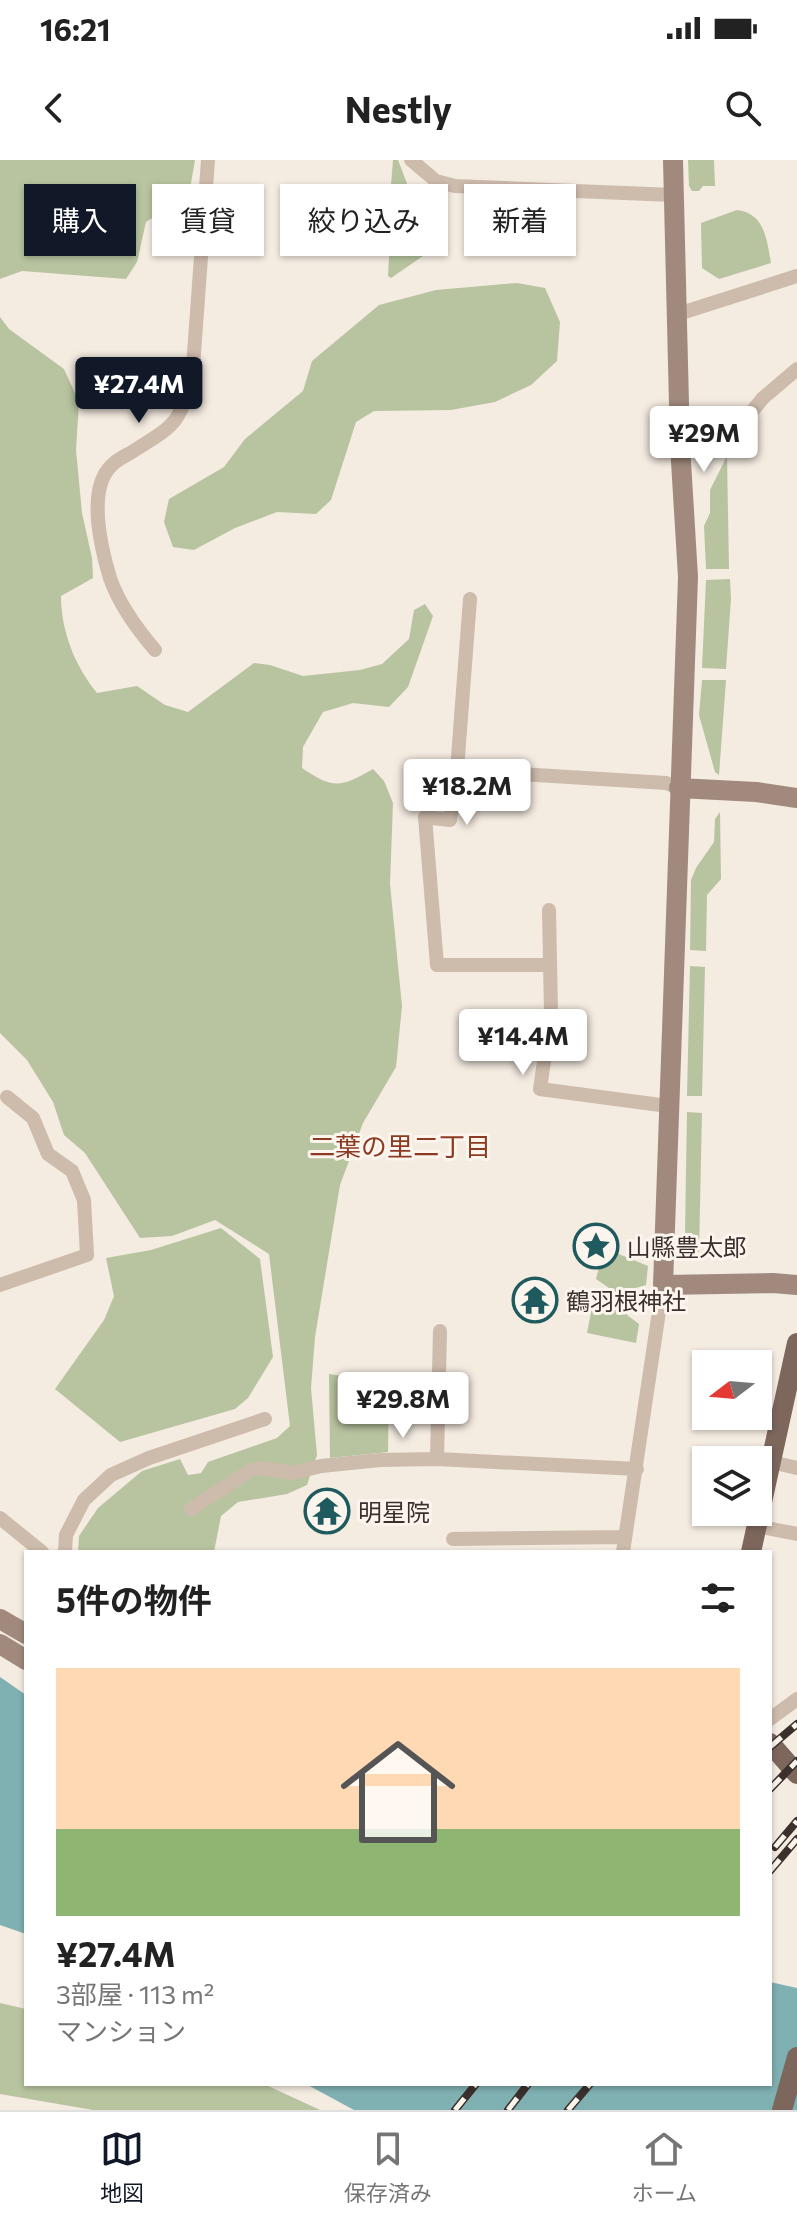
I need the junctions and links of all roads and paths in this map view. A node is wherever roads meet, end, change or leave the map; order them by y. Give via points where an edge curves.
1 (208, 160) edge
2 (411, 160) edge
3 (673, 160) edge
4 (673, 195) junction
5 (797, 276) edge
6 (678, 314) junction
7 (797, 369) edge
8 (680, 445) junction
9 (470, 599) dead end
10 (155, 650) dead end
11 (457, 770) junction
12 (679, 788) junction
13 (797, 798) edge
14 (549, 910) dead end
15 (549, 965) junction
16 (7, 1097) dead end
17 (668, 1106) junction
18 (0, 1285) edge
19 (663, 1285) junction
20 (797, 1285) edge
21 (440, 1331) dead end
22 (797, 1343) edge
23 (265, 1419) dead end
24 (772, 1457) edge
25 (437, 1459) junction
26 (772, 1462) edge
27 (797, 1468) edge
28 (637, 1469) junction
29 (191, 1509) dead end
30 (0, 1518) edge
31 (756, 1526) joint
32 (797, 1534) edge
33 (625, 1537) junction
34 (453, 1539) dead end
35 (40, 1550) edge
36 (65, 1550) edge
37 (623, 1550) edge
38 (751, 1550) edge
39 (0, 1619) edge
40 (24, 1633) edge
41 (0, 1644) edge
42 (24, 1659) edge
43 (797, 1699) edge
44 (772, 1718) edge
45 (772, 1745) edge
46 (797, 1774) edge
47 (797, 2057) edge
48 (782, 2110) edge

1 - 10 street via 192,381 182,411 174,425 111,466 99,486 97,519 111,579 136,628
2 - 4 street via 436,181 455,186
3 - 4 street
4 - 6 street
5 - 6 street
6 - 8 street
7 - 8 street via 763,398 732,436 711,445
8 - 12 street via 688,577
9 - 11 street
11 - 12 street
11 - 15 street via 450,820 425,817 437,965
12 - 13 street
12 - 17 street
14 - 15 street
15 - 17 street via 551,1013 540,1089
16 - 18 street via 33,1118 48,1154 72,1171 84,1200 87,1255
17 - 19 street
19 - 20 street
19 - 28 street
21 - 25 street
22 - 24 main road
23 - 36 street via 111,1475 84,1500 66,1535
25 - 28 street
25 - 29 street via 380,1460 293,1473 260,1468
26 - 27 street
28 - 33 street
30 - 35 street
31 - 32 street
31 - 38 main road
33 - 34 street
33 - 37 street
39 - 40 street
41 - 42 street
43 - 44 street
45 - 46 main road
47 - 48 main road

